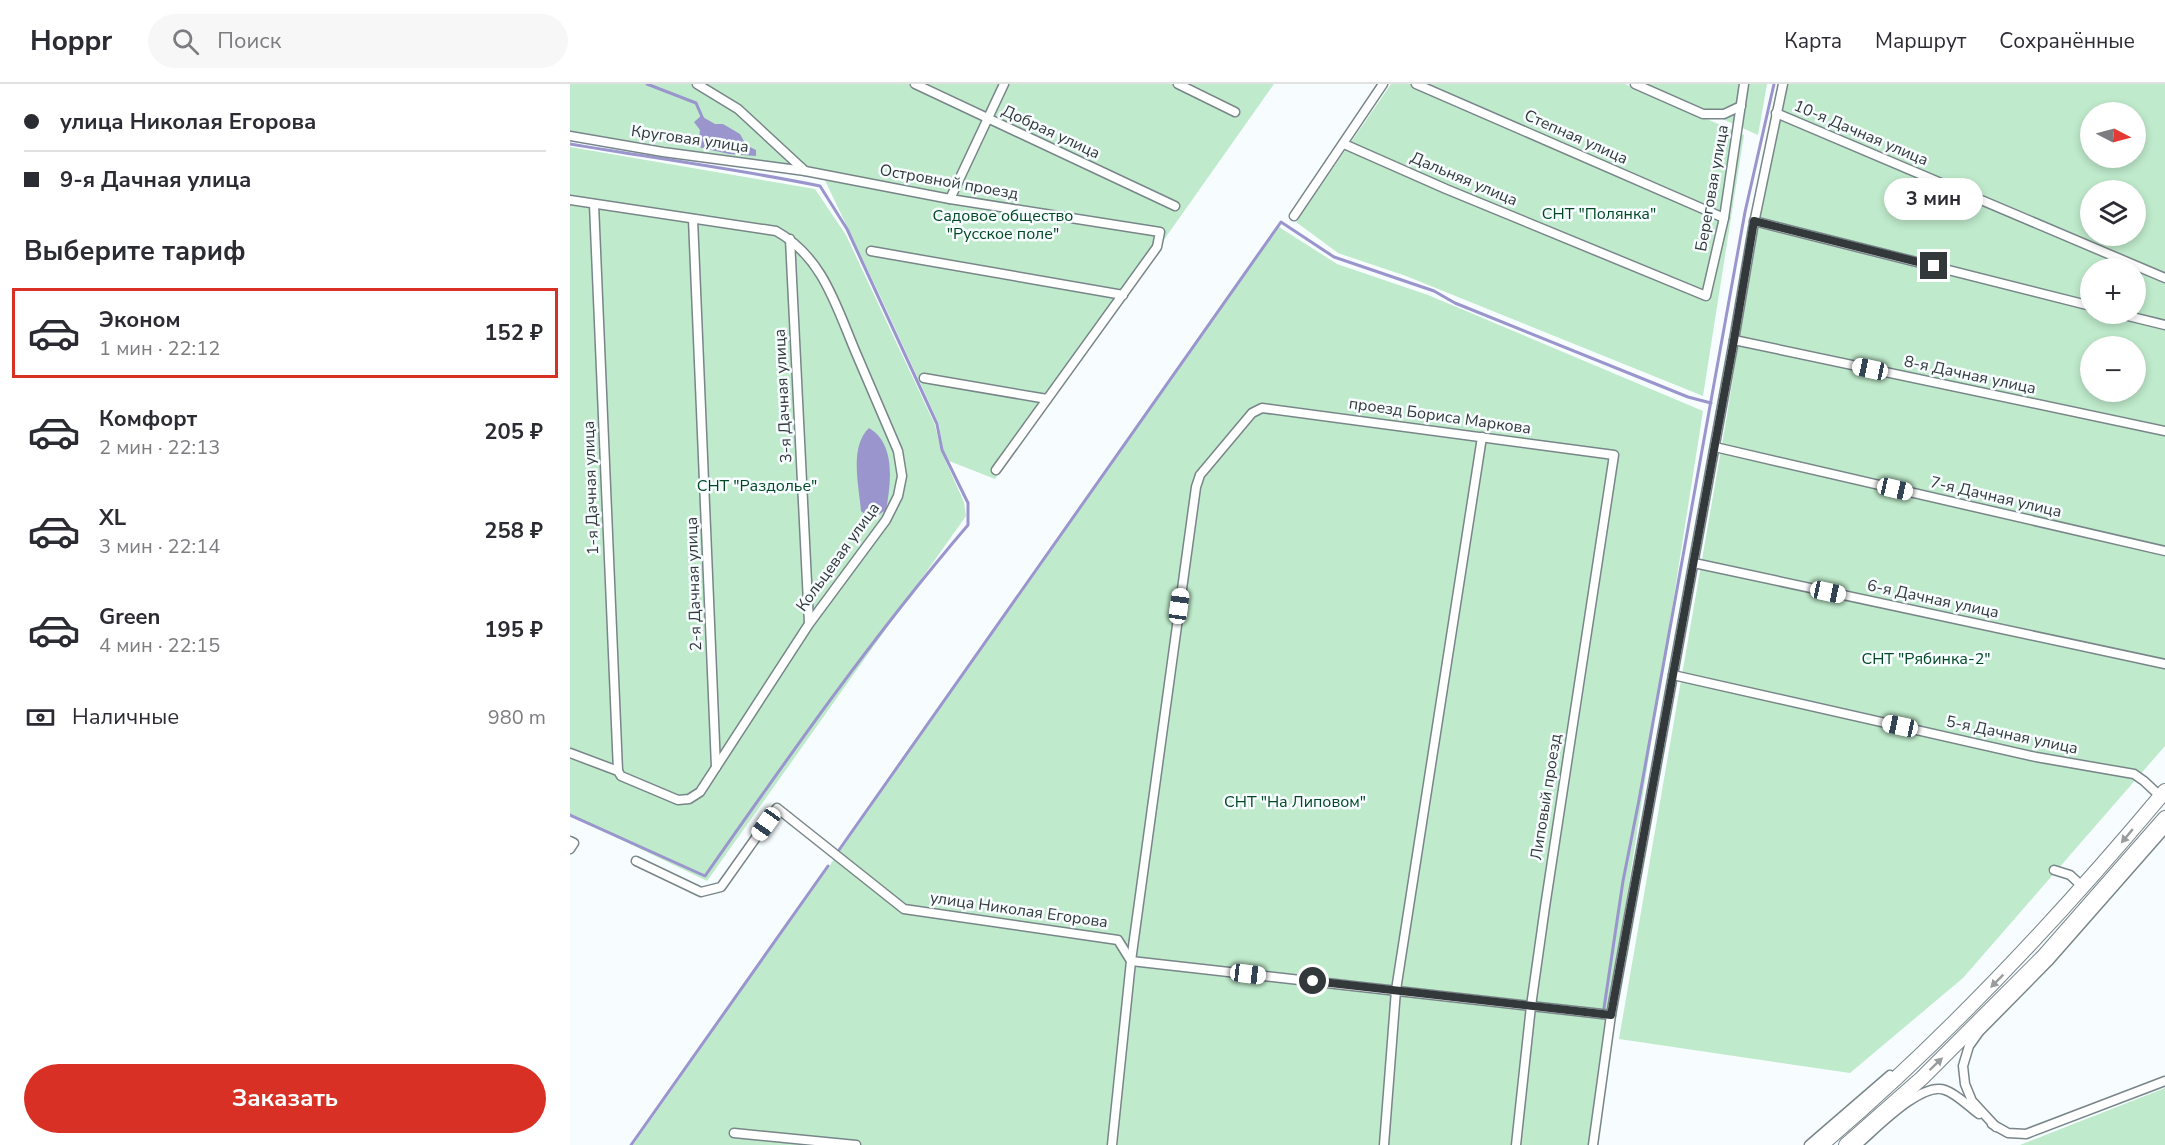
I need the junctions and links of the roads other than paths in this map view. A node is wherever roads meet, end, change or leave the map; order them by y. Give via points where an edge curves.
1 (697, 84) edge
2 (915, 84) edge
3 (1005, 84) edge
4 (1178, 84) edge
5 (1383, 84) edge
6 (1416, 84) edge
7 (1635, 84) edge
8 (1744, 84) edge
9 (1783, 84) edge
10 (1741, 106) junction
11 (1235, 112) dead end
12 (1776, 113) junction
13 (987, 119) junction
14 (570, 136) edge
15 (1344, 144) junction
16 (805, 171) junction
17 (950, 199) junction
18 (570, 200) edge
19 (594, 204) junction
20 (1175, 206) dead end
21 (1293, 216) dead end
22 (1724, 218) junction
23 (693, 219) junction
24 (1754, 221) junction
25 (790, 239) junction
26 (871, 251) dead end
27 (2165, 278) edge
28 (1123, 295) junction
29 (1706, 296) joint
30 (2080, 303) edge
31 (2146, 320) edge
32 (2165, 325) edge
33 (1734, 340) junction
34 (924, 378) dead end
35 (1047, 399) junction
36 (2165, 431) edge
37 (1482, 437) junction
38 (1715, 447) junction
39 (1614, 455) joint
40 (996, 470) dead end
41 (2165, 551) edge
42 (1694, 562) junction
43 (808, 624) junction
44 (2165, 664) edge
45 (1673, 675) junction
46 (570, 753) edge
47 (716, 768) junction
48 (618, 771) junction
49 (2163, 794) edge
50 (2165, 818) edge
51 (2165, 829) edge
52 (636, 861) dead end
53 (2054, 870) dead end
54 (2083, 887) junction
55 (1131, 961) junction
56 (1396, 990) junction
57 (1531, 1006) junction
58 (1611, 1015) junction
59 (1916, 1060) junction
60 (2165, 1081) edge
61 (1995, 1127) junction
62 (734, 1133) dead end
63 (856, 1145) edge
64 (1112, 1145) edge
65 (1384, 1145) edge
66 (1516, 1145) edge
67 (1593, 1145) edge
68 (1809, 1145) edge
69 (1821, 1145) edge
70 (1846, 1145) edge
71 (1857, 1145) edge

1 - 16 street via 738,109
2 - 13 street, Добрая улица
3 - 13 street
4 - 11 street
5 - 15 street
6 - 22 street, Степная улица
7 - 10 street via 1703,114 1724,114
8 - 10 street, Береговая улица
9 - 12 street
10 - 22 street, Береговая улица
12 - 24 street
12 - 27 street, 10-я Дачная улица
13 - 17 street
13 - 20 street, Добрая улица
14 - 16 street, Круговая улица
15 - 21 street
15 - 29 street, Дальняя улица
16 - 17 street, Островной проезд
17 - 28 street, Островной проезд via 1160,232 1157,247
18 - 19 street, Кольцевая улица
19 - 23 street, Кольцевая улица
19 - 48 street, 1-я Дачная улица
22 - 29 street, Береговая улица
23 - 25 street, Кольцевая улица via 776,231
23 - 47 street, 2-я Дачная улица
24 - 30 street
24 - 33 street
25 - 43 street, 3-я Дачная улица
25 - 43 street, Кольцевая улица via 816,266 836,302 897,451 902,476 898,496 886,520
26 - 28 street
28 - 35 street
31 - 32 street
33 - 36 street, 8-я Дачная улица
33 - 38 street
34 - 35 street
35 - 40 street
37 - 39 street, проезд Бориса Маркова
37 - 55 street, проезд Бориса Маркова via 1262,408 1252,413 1200,475
37 - 56 street
38 - 41 street, 7-я Дачная улица
38 - 42 street
39 - 57 street, Липовый проезд
42 - 44 street, 6-я Дачная улица
42 - 45 street
43 - 47 street, Кольцевая улица
45 - 49 street, 5-я Дачная улица via 2025,754 2134,774
45 - 58 street
46 - 48 street, Кольцевая улица
47 - 48 street, Кольцевая улица via 700,792 678,800 621,776
49 -> 54 highway
70 -> 50 highway via 1922,1078 2028,972
51 - 61 street via 1969,1046 1963,1066 1965,1084 1972,1101
52 - 55 street, улица Николая Егорова via 701,892 721,887 777,808 904,909 1118,940
53 - 54 street via 2070,875
54 -> 59 highway via 2010,968
55 - 56 street
55 - 64 street
56 - 57 street
56 - 65 street
57 - 58 street
57 - 66 street, Липовый проезд
58 - 67 street
59 - 68 street via 1889,1076
59 - 69 highway
60 - 61 street via 2026,1134
61 - 71 street via 1941,1089 1909,1101
62 - 63 street

